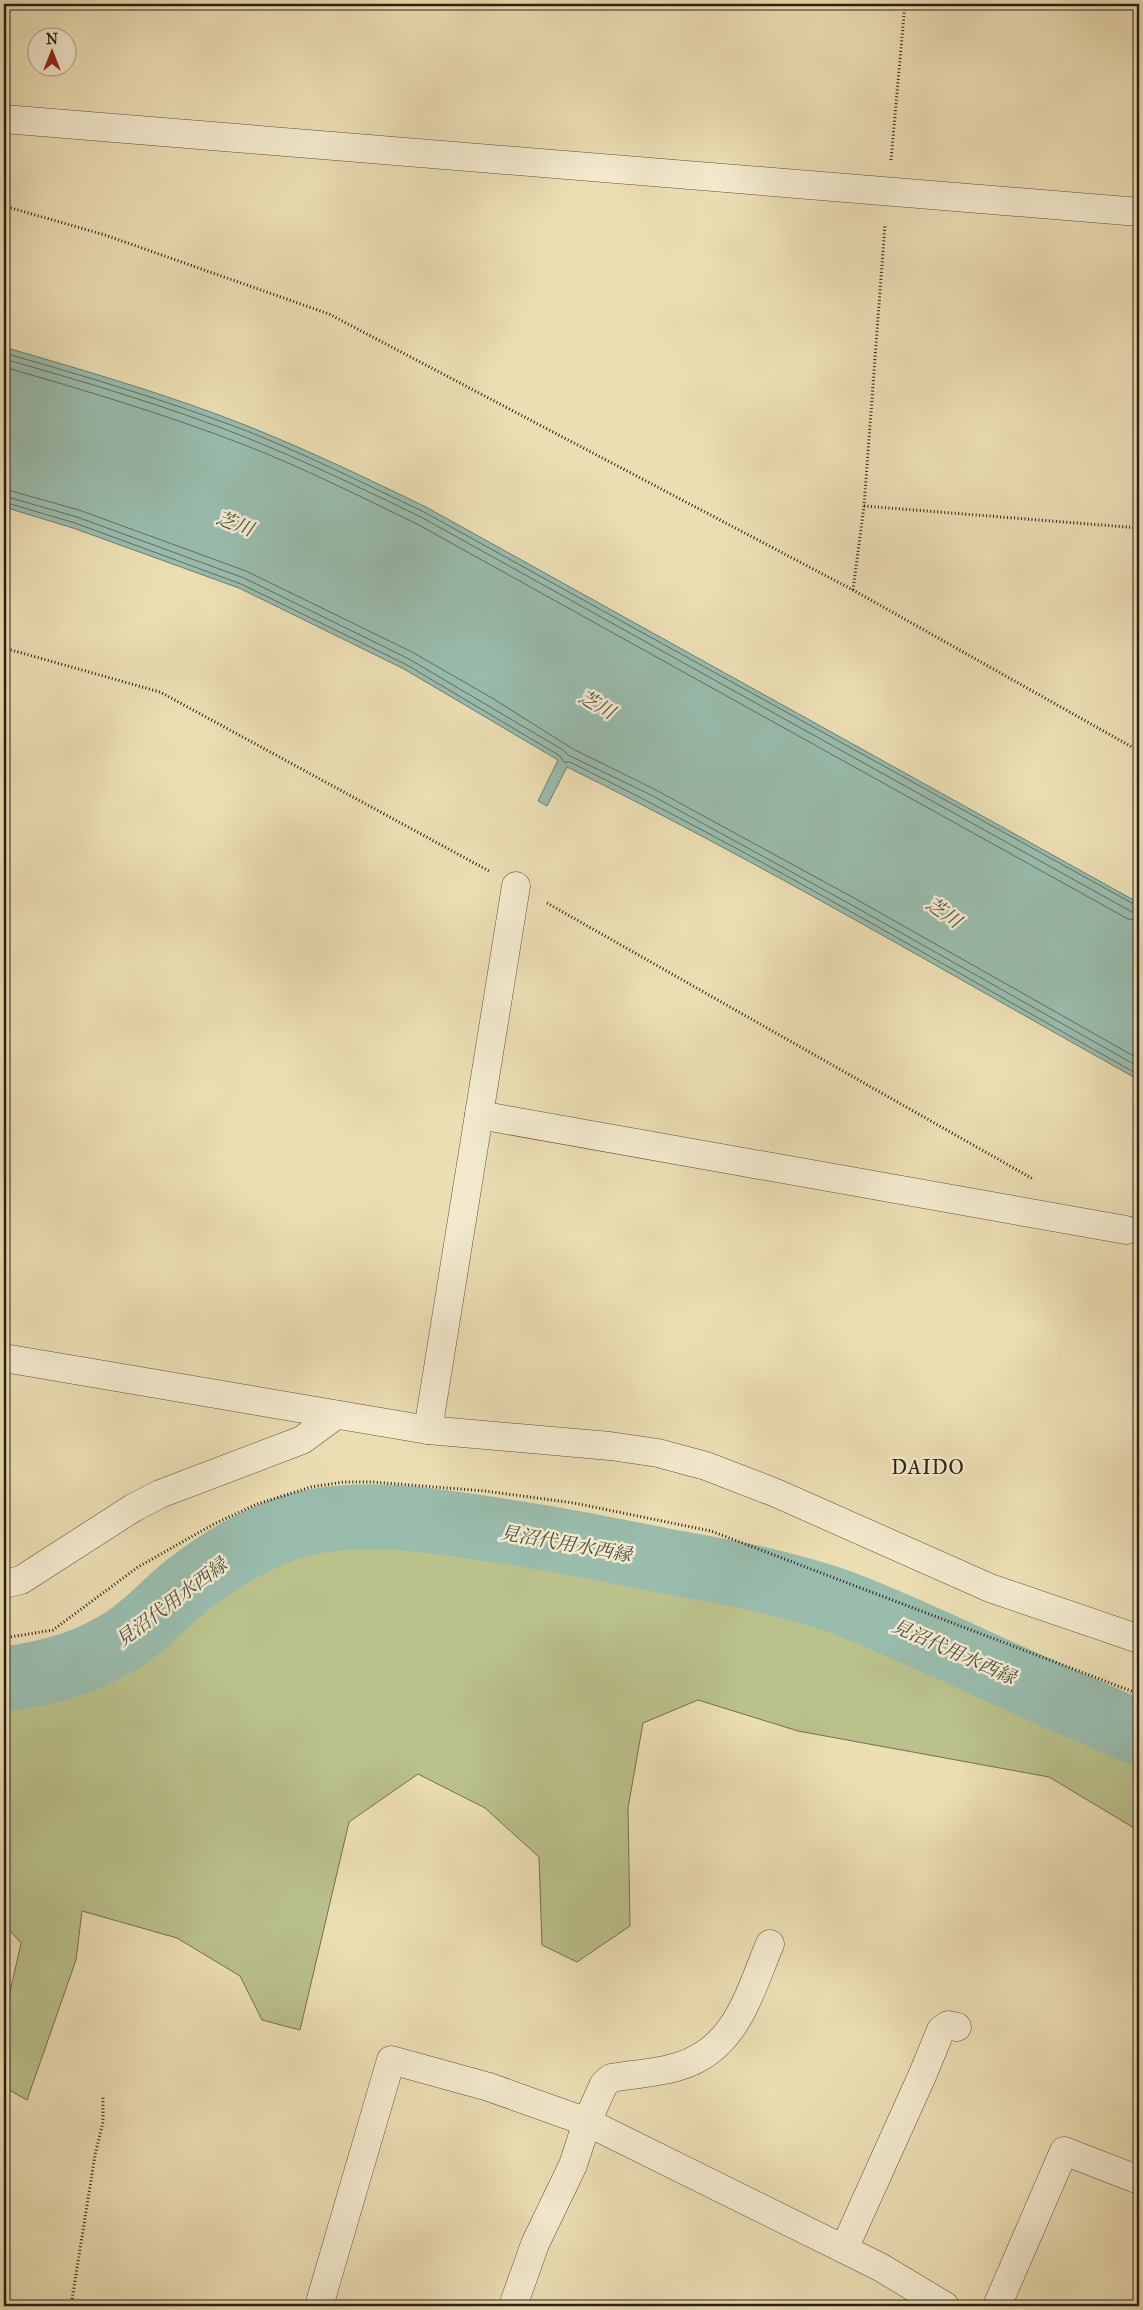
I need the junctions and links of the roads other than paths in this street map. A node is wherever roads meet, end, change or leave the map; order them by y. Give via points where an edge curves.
1 (4, 119) edge
2 (1139, 212) edge
3 (516, 886) road end
4 (479, 1115) junction
5 (1126, 1230) dead end
6 (4, 1358) edge
7 (336, 1415) junction
8 (428, 1430) junction
9 (4, 1584) edge
10 (1139, 1639) edge
11 (770, 1944) dead end
12 (957, 2027) dead end
13 (587, 2122) junction
14 (1139, 2180) edge
15 (844, 2249) junction
16 (319, 2306) edge
17 (512, 2306) edge
18 (945, 2306) edge
19 (997, 2306) edge

1 - 2 street
3 - 4 street
4 - 5 street
4 - 8 street
6 - 7 street
7 - 8 street
7 - 9 street via 302,1440 160,1494 21,1580
8 - 10 street via 658,1452 706,1466 776,1493 990,1588
11 - 13 street via 741,2012 730,2033 718,2046 680,2066 612,2078 604,2084
12 - 15 street via 948,2025 940,2030
13 - 15 street
13 - 16 street via 489,2087 391,2060
13 - 17 street via 573,2165 535,2244
14 - 19 street via 1064,2151
15 - 18 street

